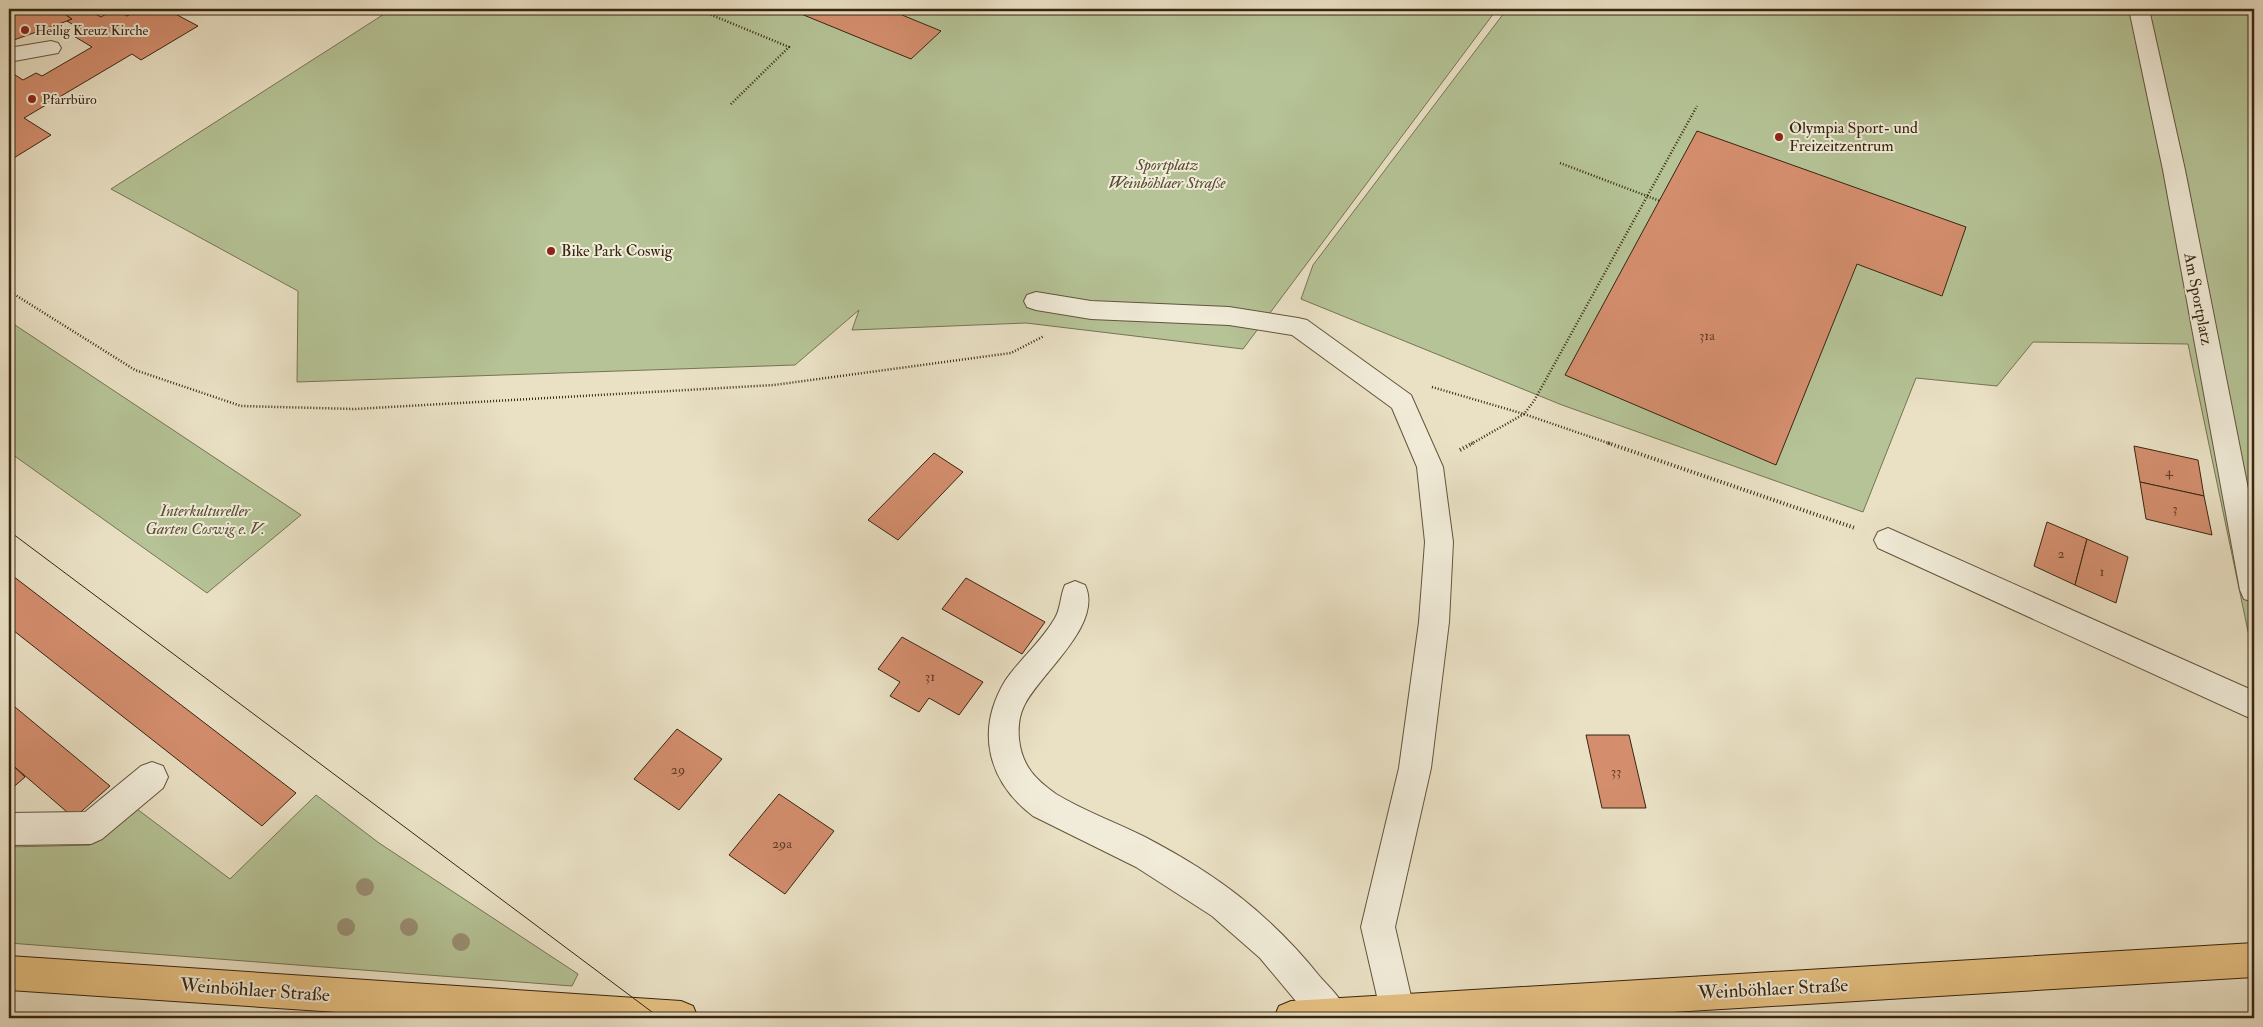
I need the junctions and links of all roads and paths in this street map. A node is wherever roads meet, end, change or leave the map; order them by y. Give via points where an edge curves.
1 (697, 9) edge
2 (2139, 9) edge
3 (51, 48) dead end
4 (9, 55) edge
5 (730, 105) dead end
6 (1697, 106) dead end
7 (1560, 163) dead end
8 (1647, 196) junction
9 (1660, 201) dead end
10 (9, 291) edge
11 (1036, 301) dead end
12 (1091, 310) junction
13 (1424, 384) dead end
14 (1524, 414) junction
15 (1430, 467) junction
16 (1888, 540) joint
17 (2254, 590) edge
18 (1075, 594) dead end
19 (2254, 706) edge
20 (152, 777) dead end
21 (9, 830) edge
22 (2254, 960) edge
23 (9, 973) edge
24 (1399, 1015) edge
25 (1330, 1016) junction
26 (681, 1018) edge
27 (1291, 1018) edge

1 - 5 path via 789,47
2 - 17 lane, Am Sportplatz via 2174,170
3 - 4 lane
6 - 8 path
7 - 8 path
8 - 9 path
8 - 14 path
10 - 12 path via 134,370 241,406 355,409 764,386 1011,354
11 - 12 lane
12 - 15 lane via 1229,316 1298,327 1402,402
13 - 14 path
14 - 15 path
14 - 16 path
15 - 24 lane via 1439,542 1434,622 1415,768 1378,927
16 - 19 lane
18 - 25 lane via 1072,612 1062,631 1010,702 1004,722 1004,743 1010,768 1020,784 1035,798 1134,848 1222,902 1276,950
20 - 21 lane via 91,828
22 - 24 main road, Weinböhlaer Straße
23 - 26 main road, Weinböhlaer Straße
24 - 25 main road, Weinböhlaer Straße
25 - 27 main road, Weinböhlaer Straße

